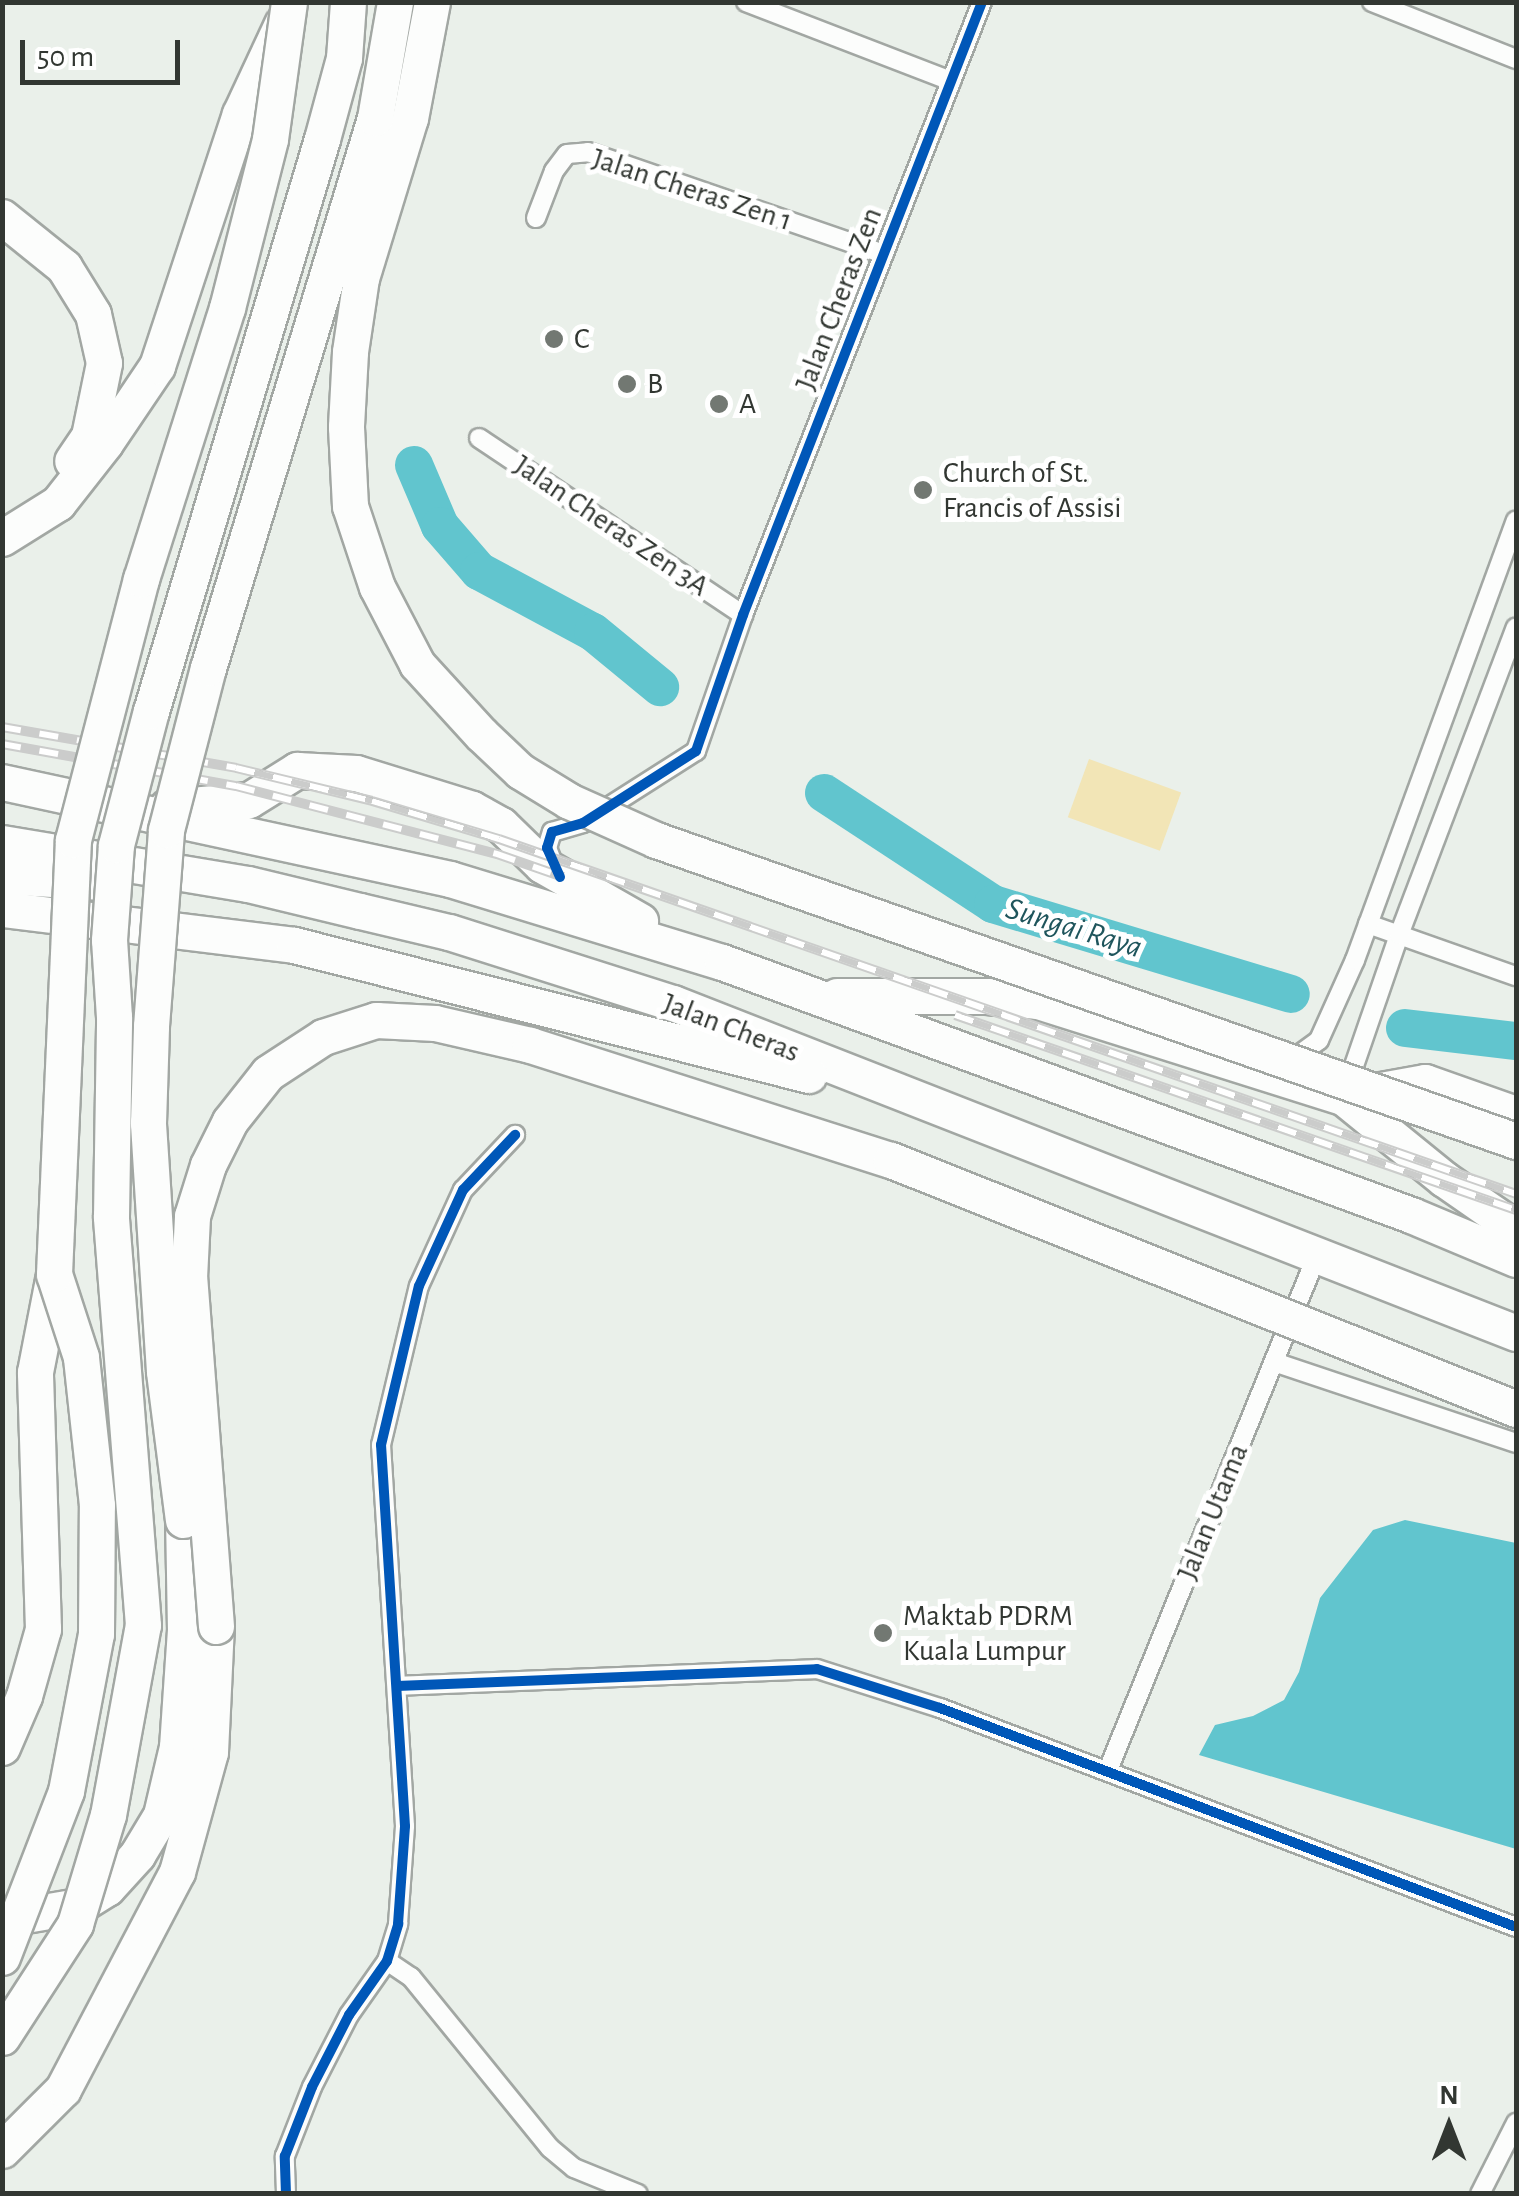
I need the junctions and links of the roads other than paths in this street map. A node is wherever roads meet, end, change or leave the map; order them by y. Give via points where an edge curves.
1 (348, 2) edge
2 (395, 2) edge
3 (432, 2) edge
4 (746, 2) edge
5 (982, 2) edge
6 (1372, 2) edge
7 (289, 6) edge
8 (1516, 58) edge
9 (951, 81) junction
10 (2, 216) edge
11 (536, 218) dead end
12 (884, 254) junction
13 (479, 438) dead end
14 (1516, 521) edge
15 (2, 524) edge
16 (2, 538) edge
17 (743, 614) junction
18 (1516, 627) edge
19 (2, 782) edge
20 (472, 809) junction
21 (126, 810) junction
22 (582, 824) junction
23 (2, 843) edge
24 (2, 876) edge
25 (560, 876) junction
26 (248, 884) junction
27 (2, 909) edge
28 (1368, 924) junction
29 (1399, 935) junction
30 (722, 962) junction
31 (1516, 976) edge
32 (816, 996) junction
33 (1267, 1075) junction
34 (902, 1096) junction
35 (1343, 1097) junction
36 (1516, 1114) edge
37 (515, 1135) dead end
38 (1516, 1141) edge
39 (1412, 1214) junction
40 (1516, 1232) edge
41 (1317, 1254) junction
42 (1516, 1258) edge
43 (54, 1274) junction
44 (1434, 1300) junction
45 (1516, 1333) edge
46 (1516, 1342) edge
47 (1274, 1362) junction
48 (1516, 1409) edge
49 (1516, 1442) edge
50 (397, 1686) junction
51 (2, 1748) edge
52 (1108, 1770) junction
53 (2, 1920) edge
54 (1516, 1928) edge
55 (2, 1957) edge
56 (387, 1961) junction
57 (2, 2036) edge
58 (1516, 2124) edge
59 (2, 2150) edge
60 (286, 2194) edge
61 (638, 2194) edge
62 (1480, 2194) edge

1 - 57 highway, bridge via 344,58 327,123 116,846 109,940 111,1216 143,1625 108,1815 74,1924
2 - 53 highway, bridge via 375,118 208,668 166,830 148,1123 164,1370 183,1520 177,1748 160,1816 107,1888 78,1906
3 - 38 highway, bridge via 410,118 361,278 346,428 350,506 377,587 417,664 481,734 552,791 656,840
4 - 9 street
5 - 9 street, Jalan Cheras Zen
6 - 8 street
7 - 16 highway, bridge via 240,114 157,366 58,503
7 - 43 highway, bridge via 270,139 227,308 141,580 73,840
9 - 12 street, Jalan Cheras Zen
10 - 15 highway via 64,266 93,314 104,363 89,436 52,490
11 - 12 street, Jalan Cheras Zen 1 via 566,154 588,152
12 - 17 street, Jalan Cheras Zen
13 - 17 street, Jalan Cheras Zen 3A
14 - 28 street
17 - 22 street, Jalan Cheras Zen via 696,751
18 - 29 street
19 - 21 highway, Jalan Cheras
20 - 21 highway via 356,773 298,770 249,800
20 - 22 street via 524,830
20 - 25 highway via 502,825
21 - 30 highway, Jalan Cheras via 450,879
22 - 25 street, Jalan Cheras Zen via 564,826 548,839
23 - 26 highway, Jalan Cheras
24 - 26 highway
25 - 30 highway
26 - 34 highway, Jalan Cheras via 449,932 683,1007
27 - 34 highway, bridge via 275,942
28 - 29 street
28 - 33 street via 1319,1040
29 - 31 street
29 - 35 street
30 - 32 highway, Jalan Cheras
32 - 33 highway via 1038,1001
32 - 39 highway, Jalan Cheras
33 - 35 highway
34 - 41 highway, Jalan Cheras
35 - 36 highway via 1425,1082
35 - 40 highway
37 - 50 street via 464,1190 419,1286 381,1446
39 - 40 highway
39 - 42 highway
41 - 44 highway, Jalan Cheras
41 - 47 street, Jalan Utama
43 - 51 highway via 36,1372 43,1630
43 - 55 highway, bridge via 81,1358 97,1504 96,1634 66,1791
44 - 45 highway
44 - 46 highway
47 - 49 street
47 - 52 street, Jalan Utama
48 - 59 highway, bridge via 891,1160 530,1045 435,1023 376,1020 323,1037 268,1074 230,1121 192,1216 189,1278 216,1626 210,1752 177,1872 63,2089
50 - 52 street via 817,1669
50 - 56 street via 406,1826 398,1924
52 - 54 street
56 - 60 street via 312,2086 284,2156
56 - 61 street via 411,1977 550,2148 574,2168
58 - 62 street

